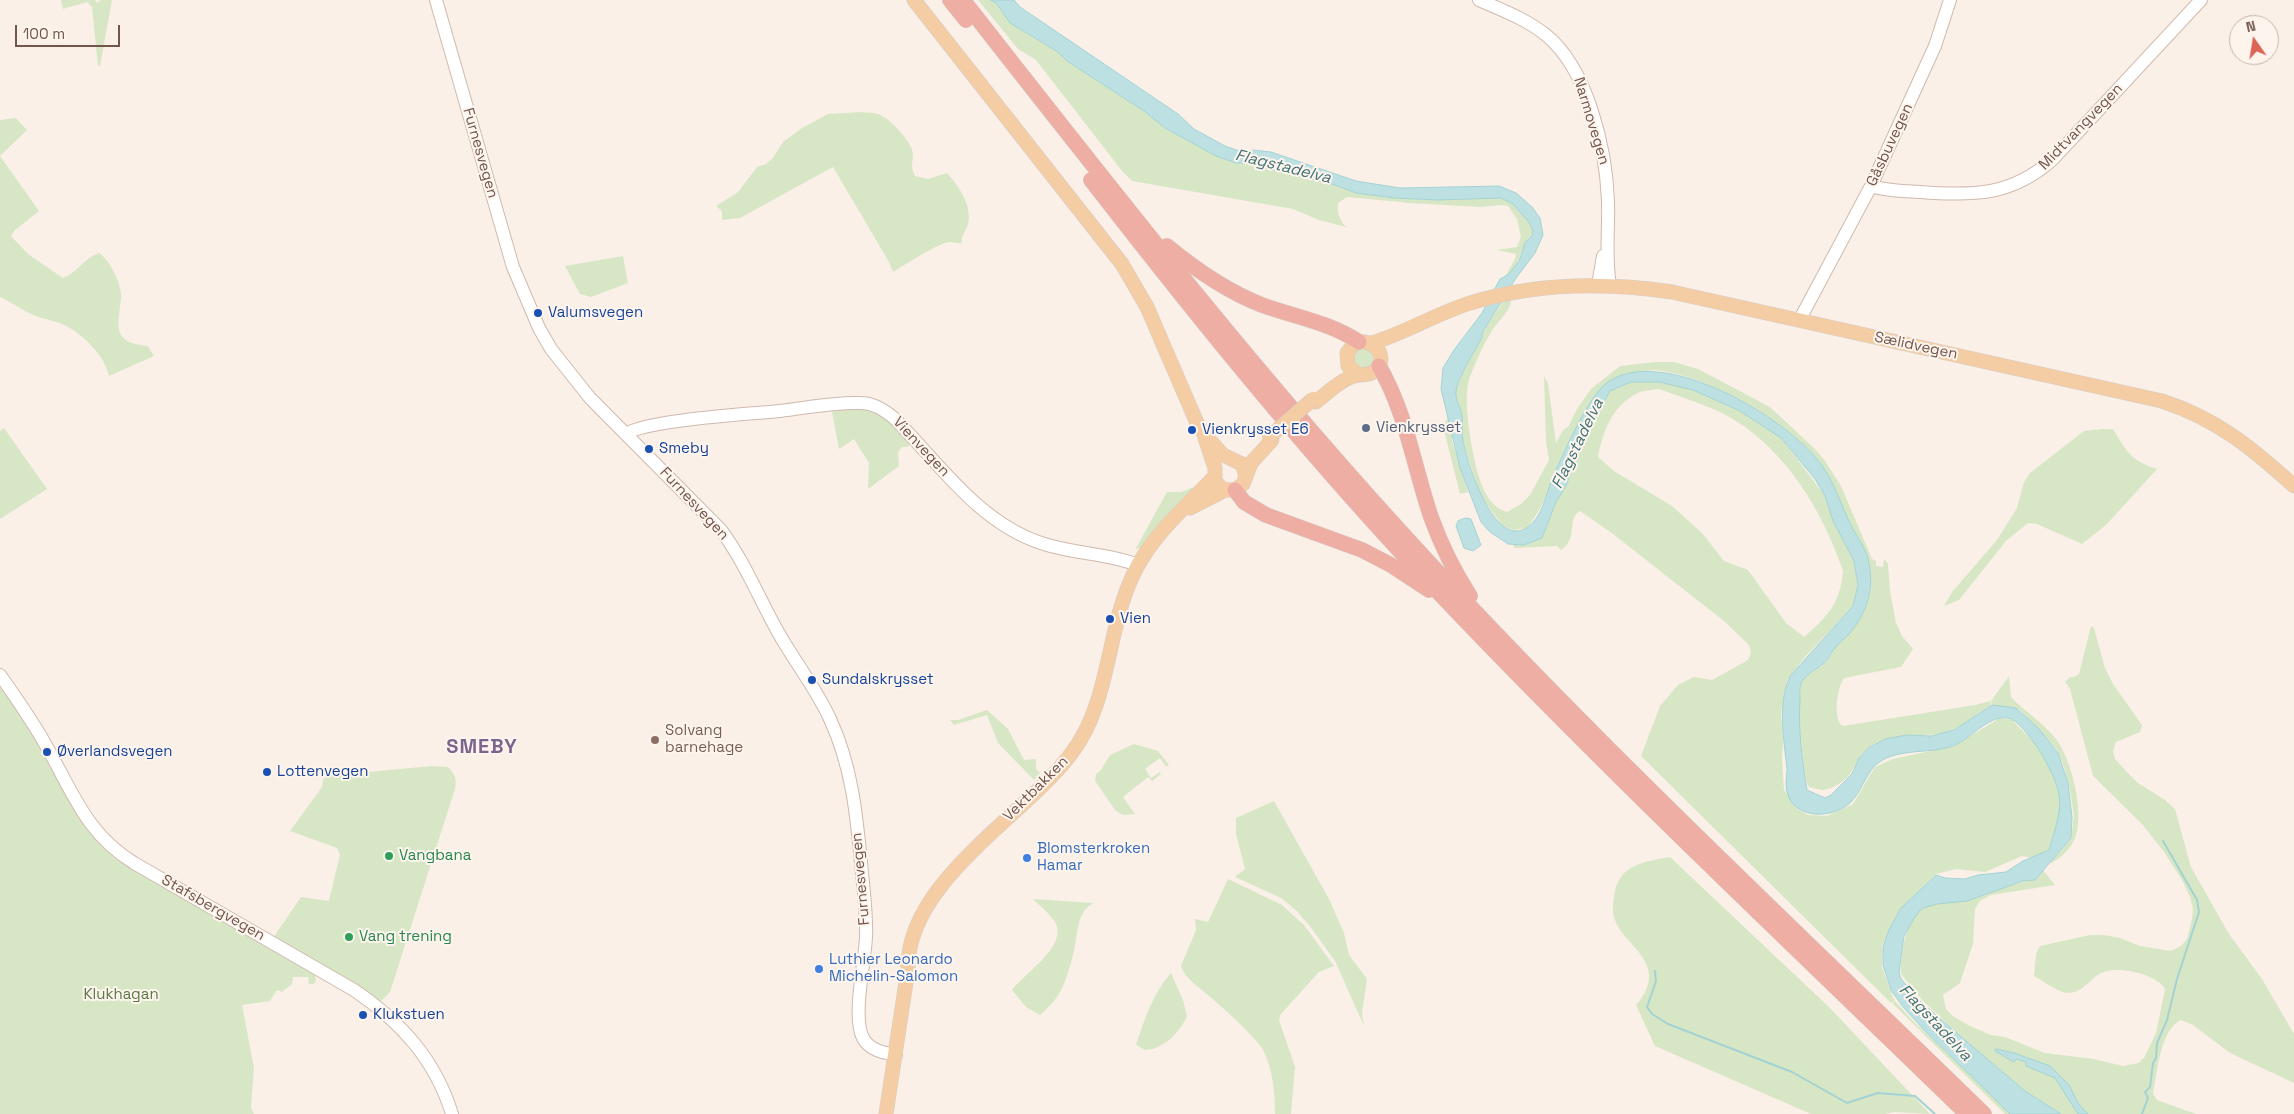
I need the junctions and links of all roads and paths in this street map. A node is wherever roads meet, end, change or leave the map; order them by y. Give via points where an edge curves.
1 (436, 0) edge
2 (914, 0) edge
3 (950, 0) edge
4 (963, 0) edge
5 (1479, 0) edge
6 (1950, 0) edge
7 (2201, 0) edge
8 (1871, 186) junction
9 (1148, 236) junction
10 (1604, 285) junction
11 (1806, 321) junction
12 (1404, 331) junction
13 (1365, 342) junction
14 (1380, 361) junction
15 (1347, 362) junction
16 (1359, 375) junction
17 (1314, 400) junction
18 (626, 434) junction
19 (1204, 434) junction
20 (1270, 438) junction
21 (1232, 459) junction
22 (1214, 473) junction
23 (1246, 476) junction
24 (2294, 486) edge
25 (1230, 490) junction
26 (1176, 516) junction
27 (1138, 565) junction
28 (1440, 594) junction
29 (1488, 625) junction
30 (0, 675) edge
31 (891, 1054) junction
32 (452, 1114) edge
33 (877, 1114) edge
34 (886, 1114) edge
35 (1967, 1114) edge
36 (1984, 1114) edge

1 - 18 main road, Furnesvegen via 522,290 551,349 585,392
2 - 19 main road via 1122,264 1147,307 1184,398
3 - 28 highway via 1237,365
4 - 9 highway
5 - 10 main road, Narmovegen via 1541,31 1564,52 1576,71 1589,103 1605,165 1609,208
6 - 8 main road, Gåsbuvegen via 1935,46
7 - 8 main road, Midtvangvegen via 2053,158 2026,180 1973,194
8 - 11 main road, Gåsbuvegen via 1820,286
9 - 13 highway via 1162,242 1198,271 1238,295
9 - 29 highway via 1324,445
10 - 11 main road, Sælidvegen via 1672,292
10 - 12 main road, Sælidvegen via 1511,294 1483,300
11 - 24 main road, Sælidvegen via 2178,406 2236,436
12 - 13 main road
12 - 14 main road via 1388,345
13 - 14 main road via 1378,349
13 - 15 main road via 1349,349
14 - 16 main road via 1370,374
14 - 29 highway via 1437,534 1462,584
15 - 16 main road via 1350,369
15 - 17 main road
16 - 17 main road via 1348,378
17 - 20 main road, bridge
18 - 27 main road, Vienvegen via 645,427 724,417 848,403 874,405 894,418 963,492 1005,525 1041,543
18 - 31 main road, Furnesvegen via 729,540 837,733 853,797 866,915 859,1022 868,1044
19 - 21 main road via 1223,455
19 - 22 main road
20 - 21 main road via 1252,451
20 - 23 main road via 1255,457
21 - 22 main road via 1221,461
21 - 23 main road via 1244,467
22 - 25 main road via 1217,485
22 - 26 main road, Vektbakken
23 - 25 main road via 1243,484
25 - 26 main road, Vektbakken
25 - 28 highway via 1266,515 1362,550 1391,565 1421,587
26 - 27 main road, Vektbakken
27 - 31 main road, Vektbakken via 1122,605 1102,687 1085,732 1067,760 976,847 947,879 924,912 908,957
28 - 35 highway via 1644,799
29 - 36 highway
30 - 32 main road, Stafsbergvegen via 31,719 92,827 110,846 354,990 384,1011 424,1054
31 - 33 main road
31 - 34 main road

